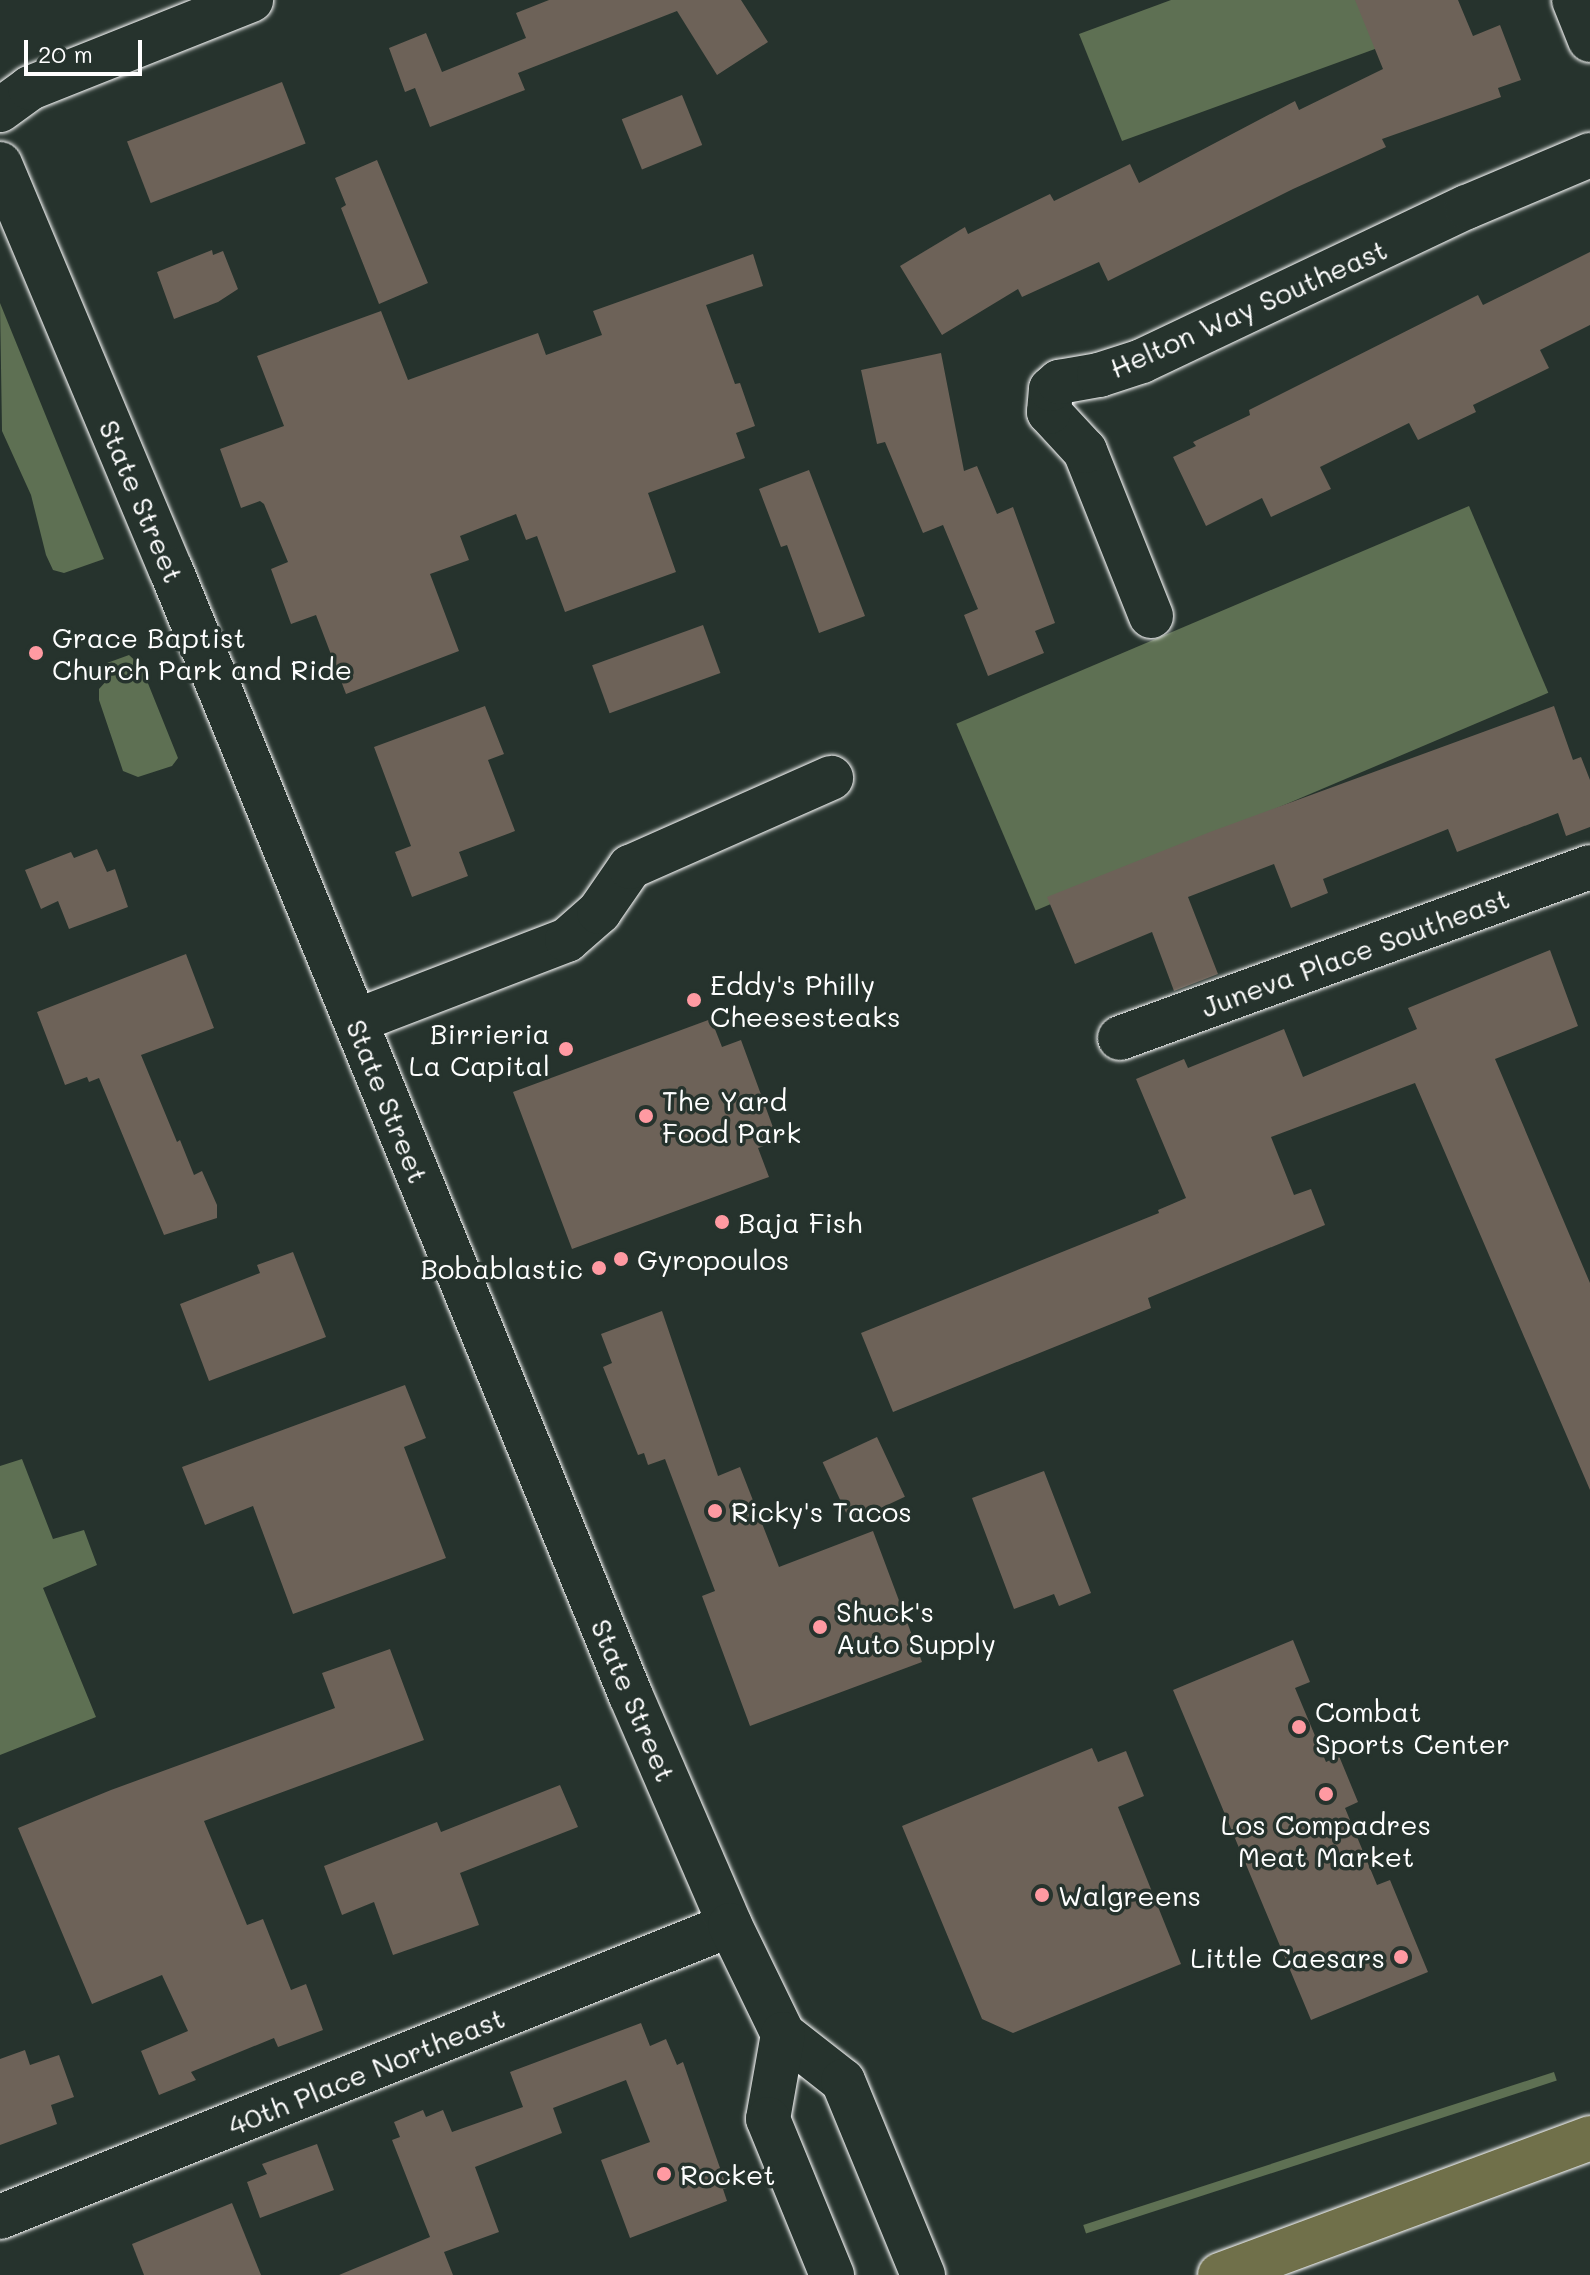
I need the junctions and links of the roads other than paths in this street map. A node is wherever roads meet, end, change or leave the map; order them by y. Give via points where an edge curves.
1 (251, 0) edge
2 (1574, 0) edge
3 (1590, 40) edge
4 (0, 110) edge
5 (1590, 155) edge
6 (0, 164) edge
7 (1151, 616) dead end
8 (831, 778) dead end
9 (1590, 867) edge
10 (356, 1021) junction
11 (1120, 1038) dead end
12 (730, 1925) junction
13 (783, 2034) junction
14 (1590, 2138) edge
15 (0, 2217) edge
16 (832, 2275) edge
17 (923, 2275) edge
18 (1220, 2275) edge

1 - 4 street via 30,88
2 - 3 street
5 - 7 street, Helton Way Southeast via 1467,207 1142,361 1059,382 1051,389 1049,412 1085,451
6 - 10 street, State Street
8 - 10 street via 630,867 599,912 567,940
9 - 11 street, Juneva Place Southeast
10 - 12 street, State Street
12 - 13 street, State Street
12 - 15 street, 40th Place Northeast
13 - 16 street via 768,2119
13 - 17 street, State Street via 843,2081
14 - 18 main road

